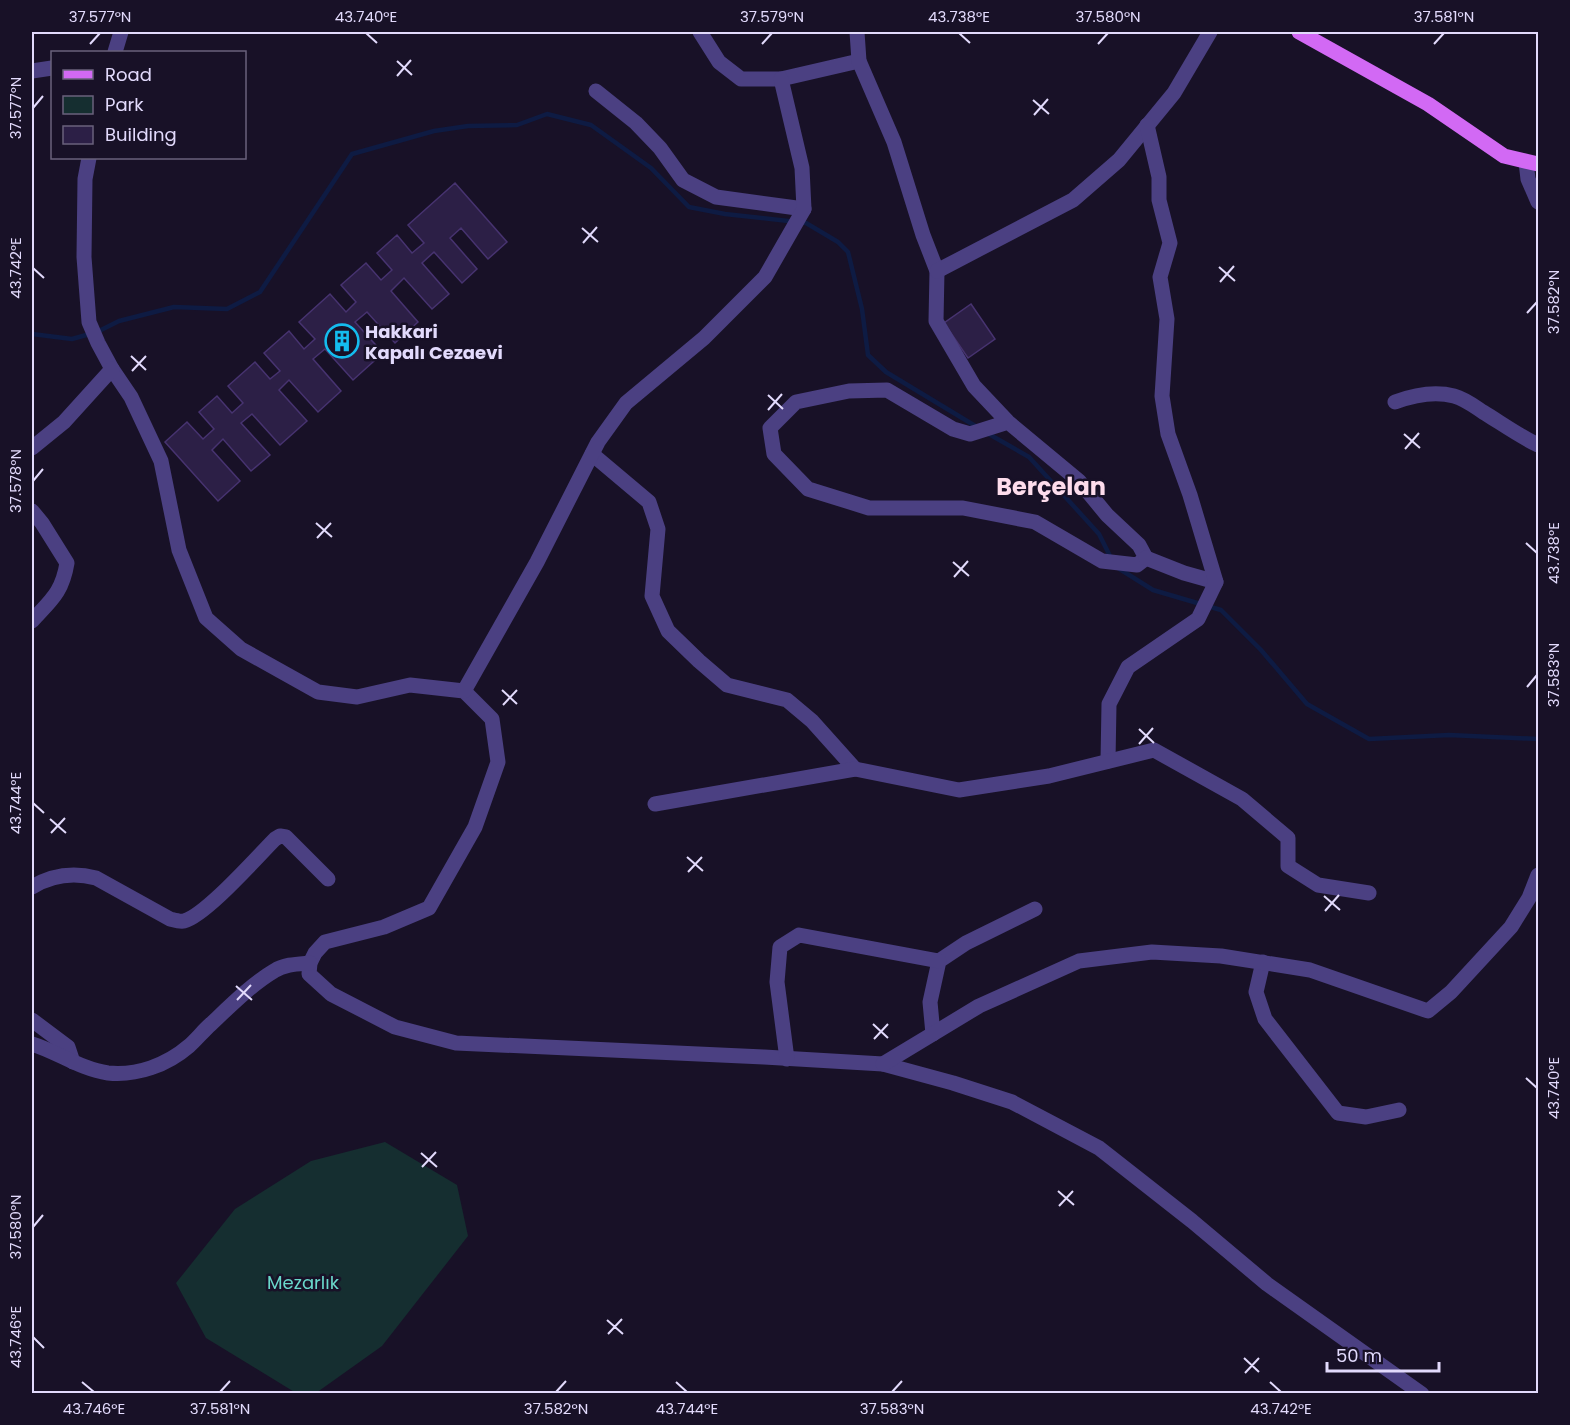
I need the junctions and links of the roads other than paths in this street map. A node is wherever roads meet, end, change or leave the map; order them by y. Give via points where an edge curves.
1 (121, 32) edge
2 (700, 32) edge
3 (857, 32) edge
4 (1210, 32) edge
5 (1299, 32) edge
6 (115, 51) edge
7 (859, 61) junction
8 (51, 68) edge
9 (32, 71) edge
10 (781, 79) junction
11 (596, 91) dead end
12 (1147, 125) junction
13 (89, 159) edge
14 (1532, 163) edge
15 (1539, 202) edge
16 (804, 209) junction
17 (937, 271) junction
18 (112, 369) junction
19 (1395, 402) dead end
20 (1008, 422) junction
21 (1539, 445) edge
22 (32, 448) edge
23 (592, 454) junction
24 (32, 511) edge
25 (1146, 558) junction
26 (1216, 582) junction
27 (32, 621) edge
28 (464, 691) junction
29 (1108, 761) junction
30 (855, 768) junction
31 (656, 804) dead end
32 (1539, 875) edge
33 (328, 879) dead end
34 (32, 887) edge
35 (1369, 893) dead end
36 (1035, 909) dead end
37 (939, 961) junction
38 (1263, 962) junction
39 (310, 963) junction
40 (32, 1020) edge
41 (933, 1034) junction
42 (32, 1044) edge
43 (787, 1059) junction
44 (73, 1062) junction
45 (883, 1064) junction
46 (1399, 1110) dead end
47 (1422, 1394) edge

1 - 6 street
2 - 10 street via 719,62 741,79
3 - 7 street
4 - 12 street via 1174,93
5 - 14 main road via 1428,104 1504,156
7 - 10 street
7 - 17 street via 894,142
8 - 9 street
10 - 16 street via 802,168
11 - 16 street via 644,131 683,180 716,197
12 - 17 street via 1119,160 1073,200
12 - 26 street via 1170,243 1160,277 1167,319 1162,396 1168,434
13 - 18 street via 84,257 89,322
14 - 15 street via 1528,179
16 - 23 street via 765,277 704,338 627,403
17 - 20 street via 936,321 974,386
18 - 22 street via 64,422
18 - 28 street via 131,397 161,461 179,550 206,618 241,649 318,692 357,697 410,685
19 - 21 street via 1429,394 1456,396
20 - 25 street via 1079,481 1139,545
20 - 25 street via 970,434 953,429 887,390 849,391 796,402 770,428 774,454 808,489 869,508 963,508 1035,522 1102,561 1137,565
23 - 28 street
23 - 30 street via 649,502 658,529 652,596 668,631 727,685 788,700
24 - 27 street via 67,563 56,595
25 - 26 street
26 - 29 street via 1198,619 1128,667 1108,704
28 - 39 street via 492,718 498,762 475,827 429,908 384,927 325,942
29 - 30 street via 1049,776 959,790
29 - 35 street via 1154,750 1242,799 1288,838 1288,866 1318,885
30 - 31 street
32 - 38 street via 1510,927 1451,992 1428,1011 1310,970
33 - 34 street via 286,837 280,836 224,891 182,922 85,875 61,875
36 - 37 street
37 - 41 street via 930,1002
37 - 43 street via 799,935 780,947 777,982
38 - 41 street via 1152,952 1079,961 979,1006
38 - 46 street via 1256,992 1265,1019 1338,1113 1366,1117
39 - 43 street via 309,974 331,994 395,1027 456,1043
39 - 44 street via 275,970 188,1047 161,1064 135,1072 110,1073
40 - 44 street via 68,1047
41 - 45 street
42 - 44 street
43 - 45 street
45 - 47 street via 1012,1102 1099,1148 1267,1284

